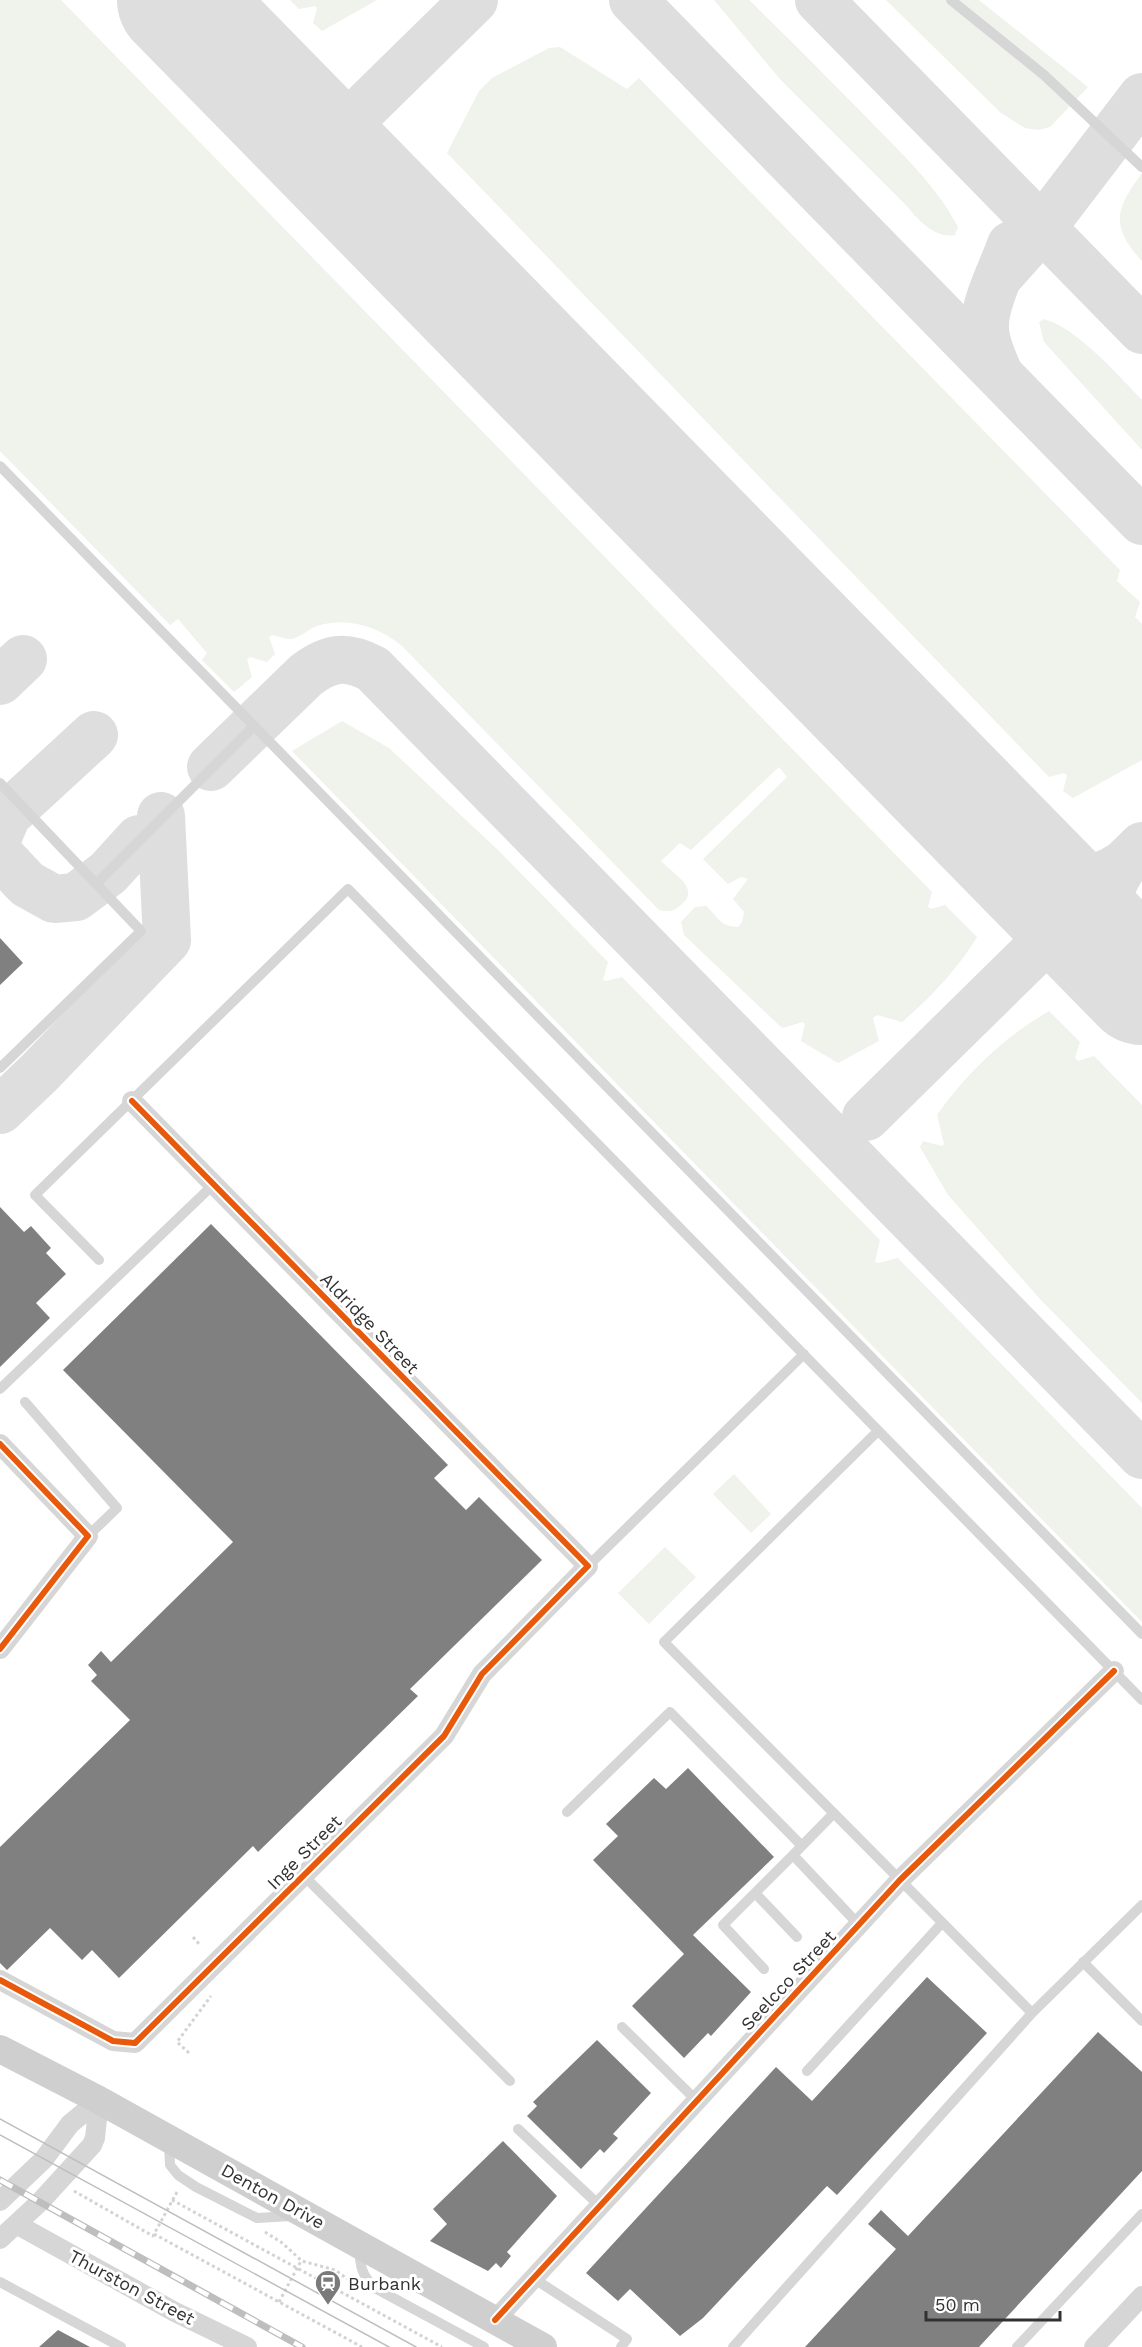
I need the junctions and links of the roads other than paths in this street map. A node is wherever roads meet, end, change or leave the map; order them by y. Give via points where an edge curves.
1 (951, 0) edge
2 (1142, 167) edge
3 (0, 466) edge
4 (254, 726) junction
5 (0, 783) edge
6 (97, 883) junction
7 (0, 1068) edge
8 (132, 1101) junction
9 (214, 1184) junction
10 (99, 1260) dead end
11 (804, 1354) junction
12 (0, 1389) edge
13 (25, 1402) dead end
14 (878, 1431) junction
15 (0, 1444) edge
16 (88, 1536) junction
17 (588, 1566) junction
18 (1142, 1634) edge
19 (0, 1648) edge
20 (1114, 1671) junction
21 (1140, 1693) edge
22 (567, 1812) dead end
23 (834, 1814) junction
24 (802, 1846) junction
25 (793, 1855) junction
26 (303, 1875) junction
27 (900, 1880) junction
28 (755, 1893) junction
29 (1142, 1905) edge
30 (942, 1923) junction
31 (859, 1925) junction
32 (797, 1936) dead end
33 (1083, 1962) junction
34 (765, 1969) dead end
35 (0, 1980) edge
36 (1032, 2013) junction
37 (1142, 2021) edge
38 (622, 2027) dead end
39 (0, 2049) edge
40 (807, 2071) dead end
41 (510, 2081) dead end
42 (99, 2100) junction
43 (697, 2101) junction
44 (518, 2129) dead end
45 (0, 2201) edge
46 (600, 2206) junction
47 (1142, 2214) edge
48 (18, 2225) junction
49 (0, 2239) edge
50 (359, 2244) junction
51 (533, 2278) junction
52 (0, 2282) edge
53 (1140, 2304) edge
54 (495, 2320) junction
55 (121, 2347) edge
56 (247, 2347) edge
57 (484, 2347) edge
58 (543, 2347) edge
59 (621, 2347) edge
60 (733, 2347) edge
61 (1017, 2347) edge
62 (1095, 2347) edge

1 - 2 lane via 1044,75
3 - 4 lane
4 - 6 lane
4 - 18 lane
5 - 6 lane
6 - 7 lane via 141,931
8 - 9 street, Aldridge Street
8 - 10 lane via 35,1195
8 - 11 lane via 348,889
9 - 12 lane
9 - 17 street, Aldridge Street
11 - 14 lane
11 - 17 lane
13 - 16 lane via 117,1508
14 - 20 lane
14 - 23 lane via 664,1642
15 - 16 street
16 - 19 street
17 - 26 street, Inge Street via 482,1674 444,1736
20 - 21 lane
20 - 27 street, Seelcco Street
22 - 24 lane via 670,1712
23 - 24 lane
23 - 27 lane
24 - 25 lane
25 - 28 lane
25 - 31 lane
26 - 35 street, Inge Street via 135,2043 113,2041
26 - 41 lane
27 - 30 lane
27 - 31 street, Seelcco Street
28 - 32 lane
28 - 34 lane via 723,1925
29 - 33 lane
30 - 36 lane
30 - 40 lane
31 - 43 street, Seelcco Street
33 - 36 lane
33 - 37 lane
36 - 60 lane
38 - 43 lane
39 - 42 main road, Denton Drive
42 - 45 street via 70,2124 44,2159
42 - 48 street via 92,2145
42 - 50 main road, Denton Drive
43 - 46 street, Seelcco Street
44 - 46 lane
46 - 51 street, Seelcco Street
47 - 61 lane
48 - 49 street
48 - 56 street, Thurston Street
50 - 54 main road, Denton Drive
50 - 57 lane via 360,2268 375,2288
51 - 54 street, Seelcco Street
51 - 59 lane via 627,2339
52 - 55 lane
53 - 62 street
54 - 58 main road, Denton Drive

